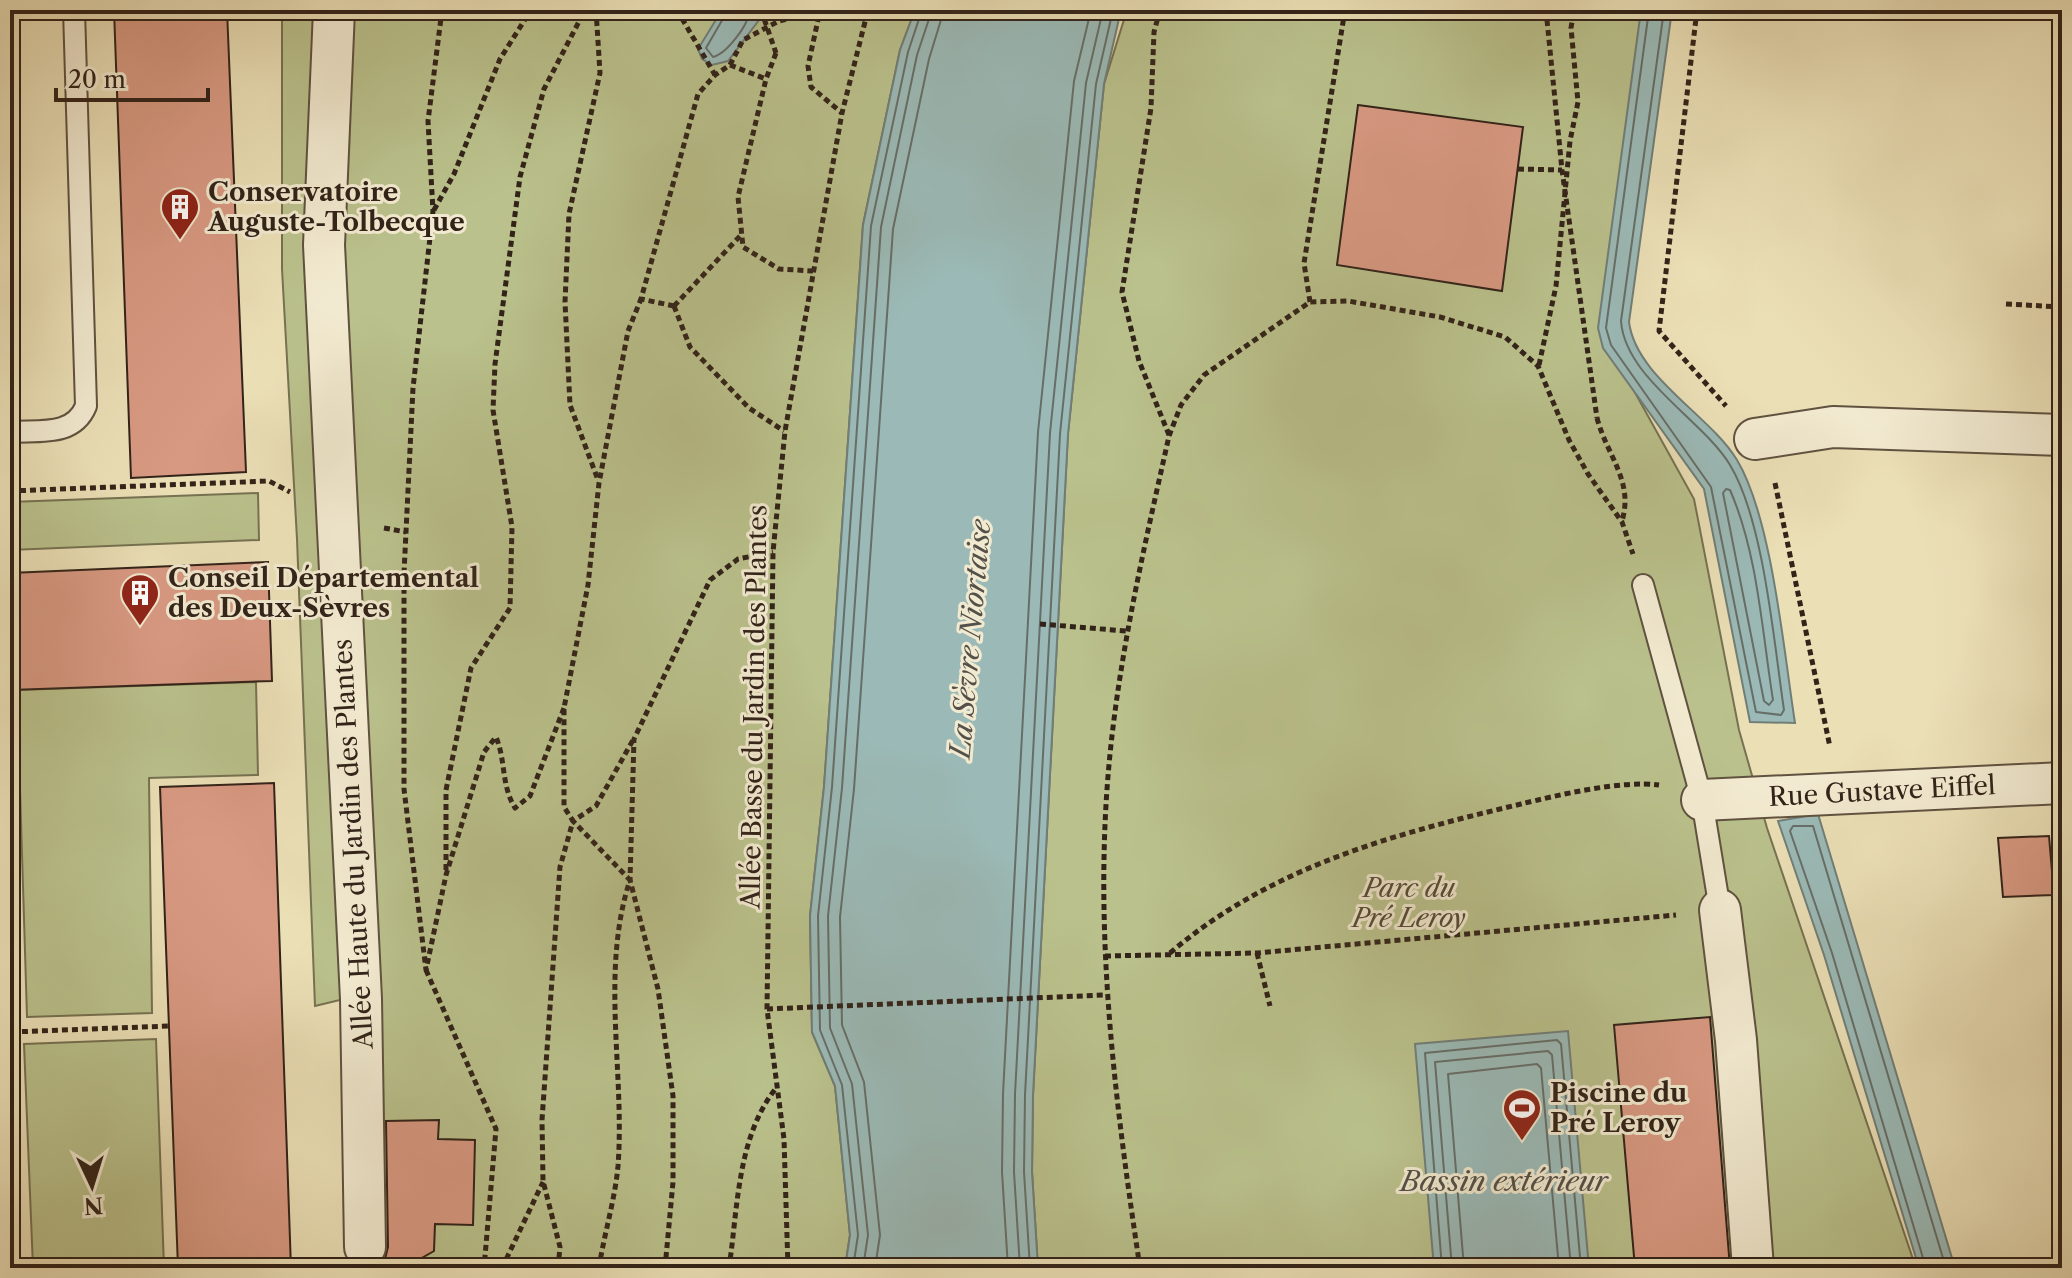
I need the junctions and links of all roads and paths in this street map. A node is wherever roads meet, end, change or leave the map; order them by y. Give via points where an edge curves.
1 (74, 10) edge
2 (334, 10) edge
3 (442, 10) edge
4 (531, 10) edge
5 (585, 10) edge
6 (596, 10) edge
7 (677, 10) edge
8 (761, 10) edge
9 (868, 10) edge
10 (1160, 10) edge
11 (1345, 10) edge
12 (1546, 10) edge
13 (1574, 10) edge
14 (730, 65) junction
15 (715, 75) junction
16 (766, 79) junction
17 (842, 113) junction
18 (1518, 169) dead end
19 (1562, 170) junction
20 (433, 211) junction
21 (742, 234) junction
22 (813, 271) junction
23 (641, 299) junction
24 (1310, 302) junction
25 (2006, 304) dead end
26 (674, 306) junction
27 (2062, 307) edge
28 (1538, 366) junction
29 (785, 431) junction
30 (10, 432) edge
31 (2062, 435) edge
32 (1169, 436) junction
33 (1755, 439) dead end
34 (599, 483) junction
35 (10, 491) edge
36 (339, 519) junction
37 (773, 552) junction
38 (1643, 585) dead end
39 (1040, 624) dead end
40 (1126, 631) junction
41 (564, 708) junction
42 (634, 739) junction
43 (2062, 783) edge
44 (1702, 800) junction
45 (573, 821) junction
46 (446, 875) junction
47 (630, 880) junction
48 (1720, 910) joint
49 (1626, 922) dead end
50 (10, 924) edge
51 (1257, 953) junction
52 (1169, 954) junction
53 (1105, 956) junction
54 (10, 964) edge
55 (426, 970) junction
56 (1105, 995) junction
57 (1270, 1006) dead end
58 (767, 1009) junction
59 (169, 1026) dead end
60 (12, 1032) edge
61 (777, 1086) junction
62 (10, 1167) edge
63 (543, 1181) junction
64 (365, 1247) dead end
65 (484, 1268) edge
66 (502, 1268) edge
67 (558, 1268) edge
68 (599, 1268) edge
69 (665, 1268) edge
70 (729, 1268) edge
71 (788, 1268) edge
72 (1140, 1268) edge
73 (1753, 1268) edge

1 - 30 lane via 86,406 80,419 66,429
2 - 36 street, Allée Haute du Jardin des Plantes via 324,245
3 - 20 path via 428,121
4 - 20 path via 500,59 454,174
5 - 46 path via 544,89 520,177 493,410 512,527 510,608 471,668 446,790
6 - 34 path via 600,73 569,214 565,302 570,405
7 - 15 path
8 - 16 path, bridge via 776,53
9 - 17 path, Allée Basse du Jardin des Plantes
10 - 32 path via 1151,108 1122,292 1139,361
11 - 24 path via 1304,263
12 - 19 path, bridge
13 - 28 path via 1578,102 1556,286
14 - 15 path
14 - 16 path
14 - 17 path via 743,40 779,21 814,12 818,20 808,66 811,87
15 - 23 path via 698,94
16 - 21 path via 738,197
17 - 22 path, Allée Basse du Jardin des Plantes
18 - 19 path
19 - 28 path, bridge via 1597,418 1628,501 1622,522 1582,463
20 - 55 path via 413,388 404,573 404,789
21 - 22 path via 743,247 779,269
21 - 26 path
22 - 29 path, Allée Basse du Jardin des Plantes
23 - 26 path
23 - 34 path via 628,331
24 - 28 path via 1348,301 1440,317 1505,337
24 - 32 path via 1204,375 1181,405
25 - 27 path
26 - 29 path via 690,347 749,408
29 - 37 path, Allée Basse du Jardin des Plantes
31 - 33 street via 1833,427
32 - 40 path
34 - 41 path via 588,585
35 - 36 path via 269,481
36 - 64 street, Allée Haute du Jardin des Plantes via 361,999
37 - 42 path via 738,559 710,580
37 - 58 path, Allée Basse du Jardin des Plantes
38 - 44 lane
39 - 40 path
40 - 53 path via 1106,804
41 - 45 path via 564,807
41 - 46 path via 530,796 515,808 505,792 496,737 484,752
42 - 45 path via 596,806
42 - 47 path
43 - 44 street, Rue Gustave Eiffel
44 - 48 lane
44 - 52 path via 1656,784 1632,786 1566,793 1424,827 1350,849 1276,884
45 - 47 path
45 - 63 path via 560,867 548,1008
46 - 55 path
47 - 68 path via 622,905 615,1022 618,1166
47 - 69 path via 658,989 673,1096
48 - 73 street
49 - 51 path
50 - 54 path
51 - 52 path
51 - 57 path
52 - 53 path
53 - 56 path
54 - 60 path
55 - 65 path via 496,1129
56 - 58 path
56 - 72 path
58 - 61 path, Allée Basse du Jardin des Plantes
59 - 60 path
60 - 62 path via 15,1167
61 - 70 path via 760,1107 749,1136
61 - 71 path, Allée Basse du Jardin des Plantes
63 - 66 path
63 - 67 path via 560,1247

